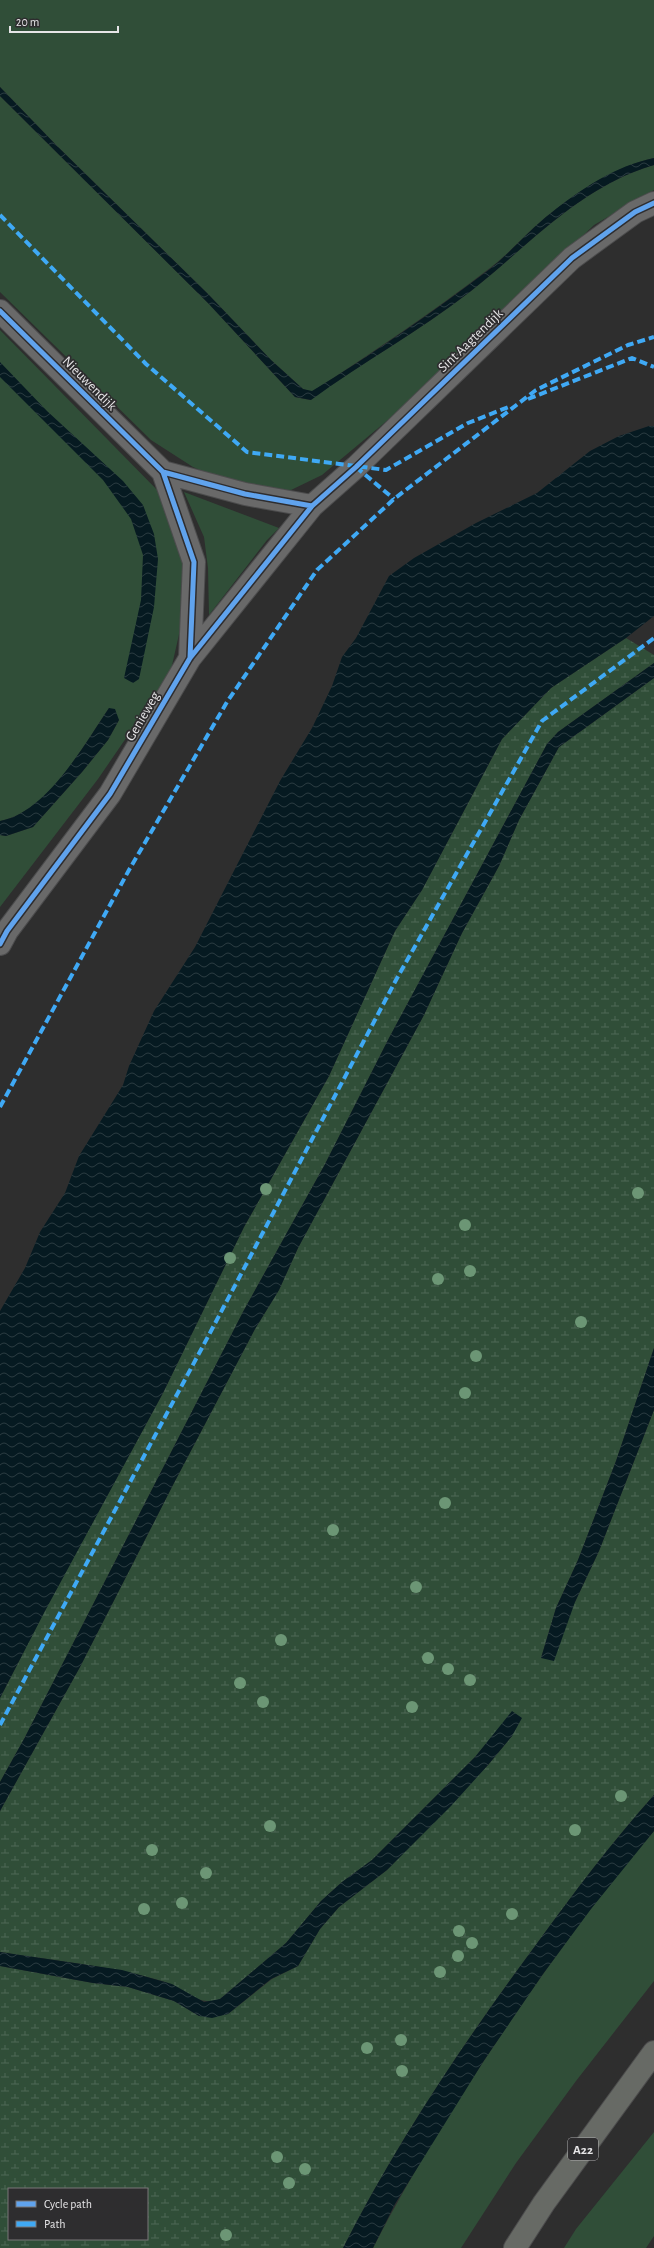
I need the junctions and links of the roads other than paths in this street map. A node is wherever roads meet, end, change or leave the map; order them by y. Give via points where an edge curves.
1 (654, 203) edge
2 (0, 311) edge
3 (163, 472) junction
4 (312, 506) junction
5 (190, 658) junction
6 (0, 944) edge
7 (654, 2052) edge
8 (515, 2248) edge

1 - 4 street, Sint Aagtendijk via 635,212 572,258 356,467
2 - 3 street, Nieuwendijk
3 - 4 street, Nieuwendijk via 245,494
3 - 5 street, Nieuwendijk via 194,562
4 - 5 street, Genieweg
5 - 6 street, Genieweg via 110,794 7,931
7 - 8 highway, A22 via 544,2203

